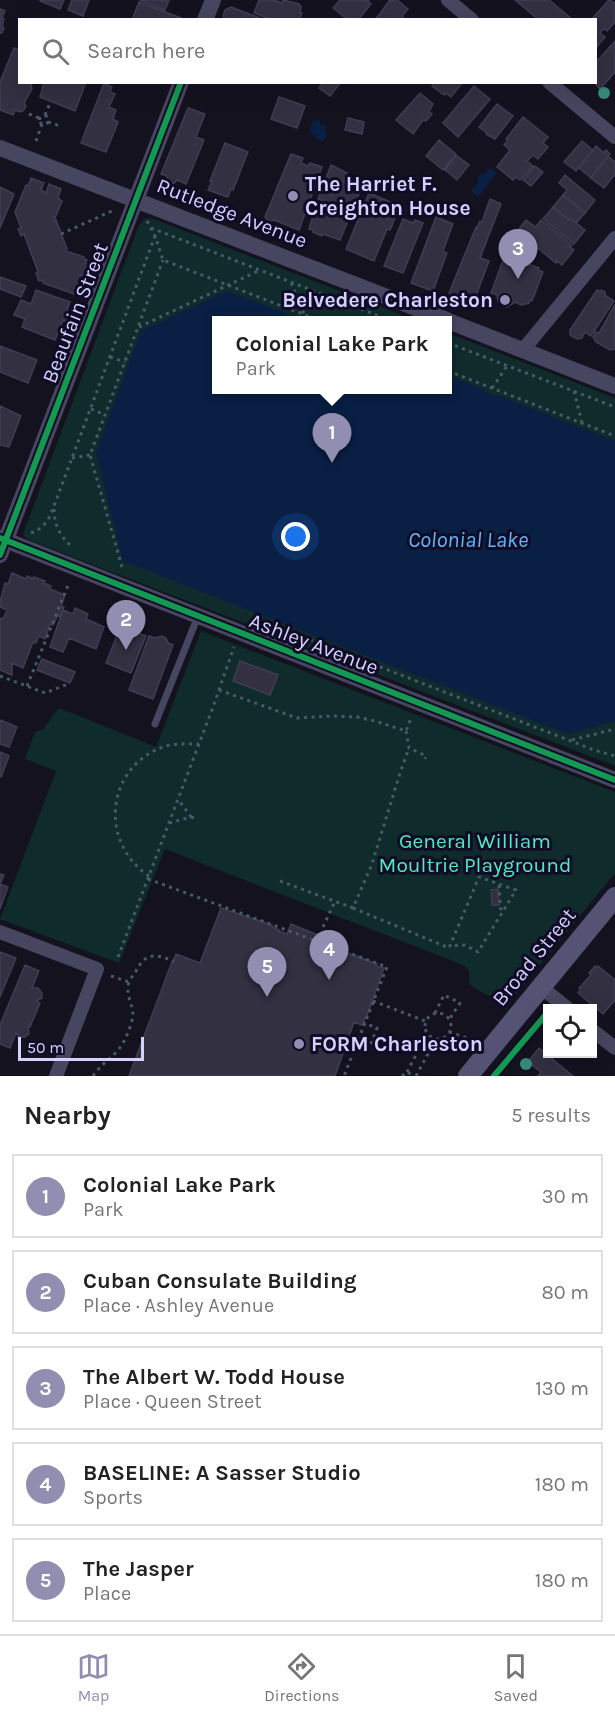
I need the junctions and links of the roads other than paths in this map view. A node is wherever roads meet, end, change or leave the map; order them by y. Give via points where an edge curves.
1 (213, 0) edge
2 (452, 1) edge
3 (206, 18) edge
4 (470, 18) edge
5 (180, 84) edge
6 (551, 84) edge
7 (615, 137) edge
8 (0, 147) edge
9 (136, 200) junction
10 (615, 238) edge
11 (434, 316) edge
12 (452, 323) edge
13 (523, 350) junction
14 (615, 386) edge
15 (2, 545) edge
16 (198, 616) junction
17 (155, 724) dead end
18 (615, 780) edge
19 (615, 897) edge
20 (0, 932) edge
21 (541, 987) junction
22 (562, 1004) edge
23 (597, 1033) edge
24 (615, 1048) edge
25 (56, 1076) edge
26 (468, 1076) edge

1 - 3 street
2 - 4 street
5 - 9 street, Beaufain Street
6 - 7 street
8 - 9 street, Rutledge Avenue
9 - 11 street, Rutledge Avenue
9 - 15 street, Beaufain Street
10 - 13 street
12 - 13 street, Rutledge Avenue
13 - 14 street, Rutledge Avenue
15 - 16 street, Ashley Avenue
16 - 17 lane
16 - 18 street, Ashley Avenue
19 - 21 main road, Broad Street
20 - 25 street via 97,969
21 - 22 street
21 - 26 main road, Broad Street
23 - 24 street

